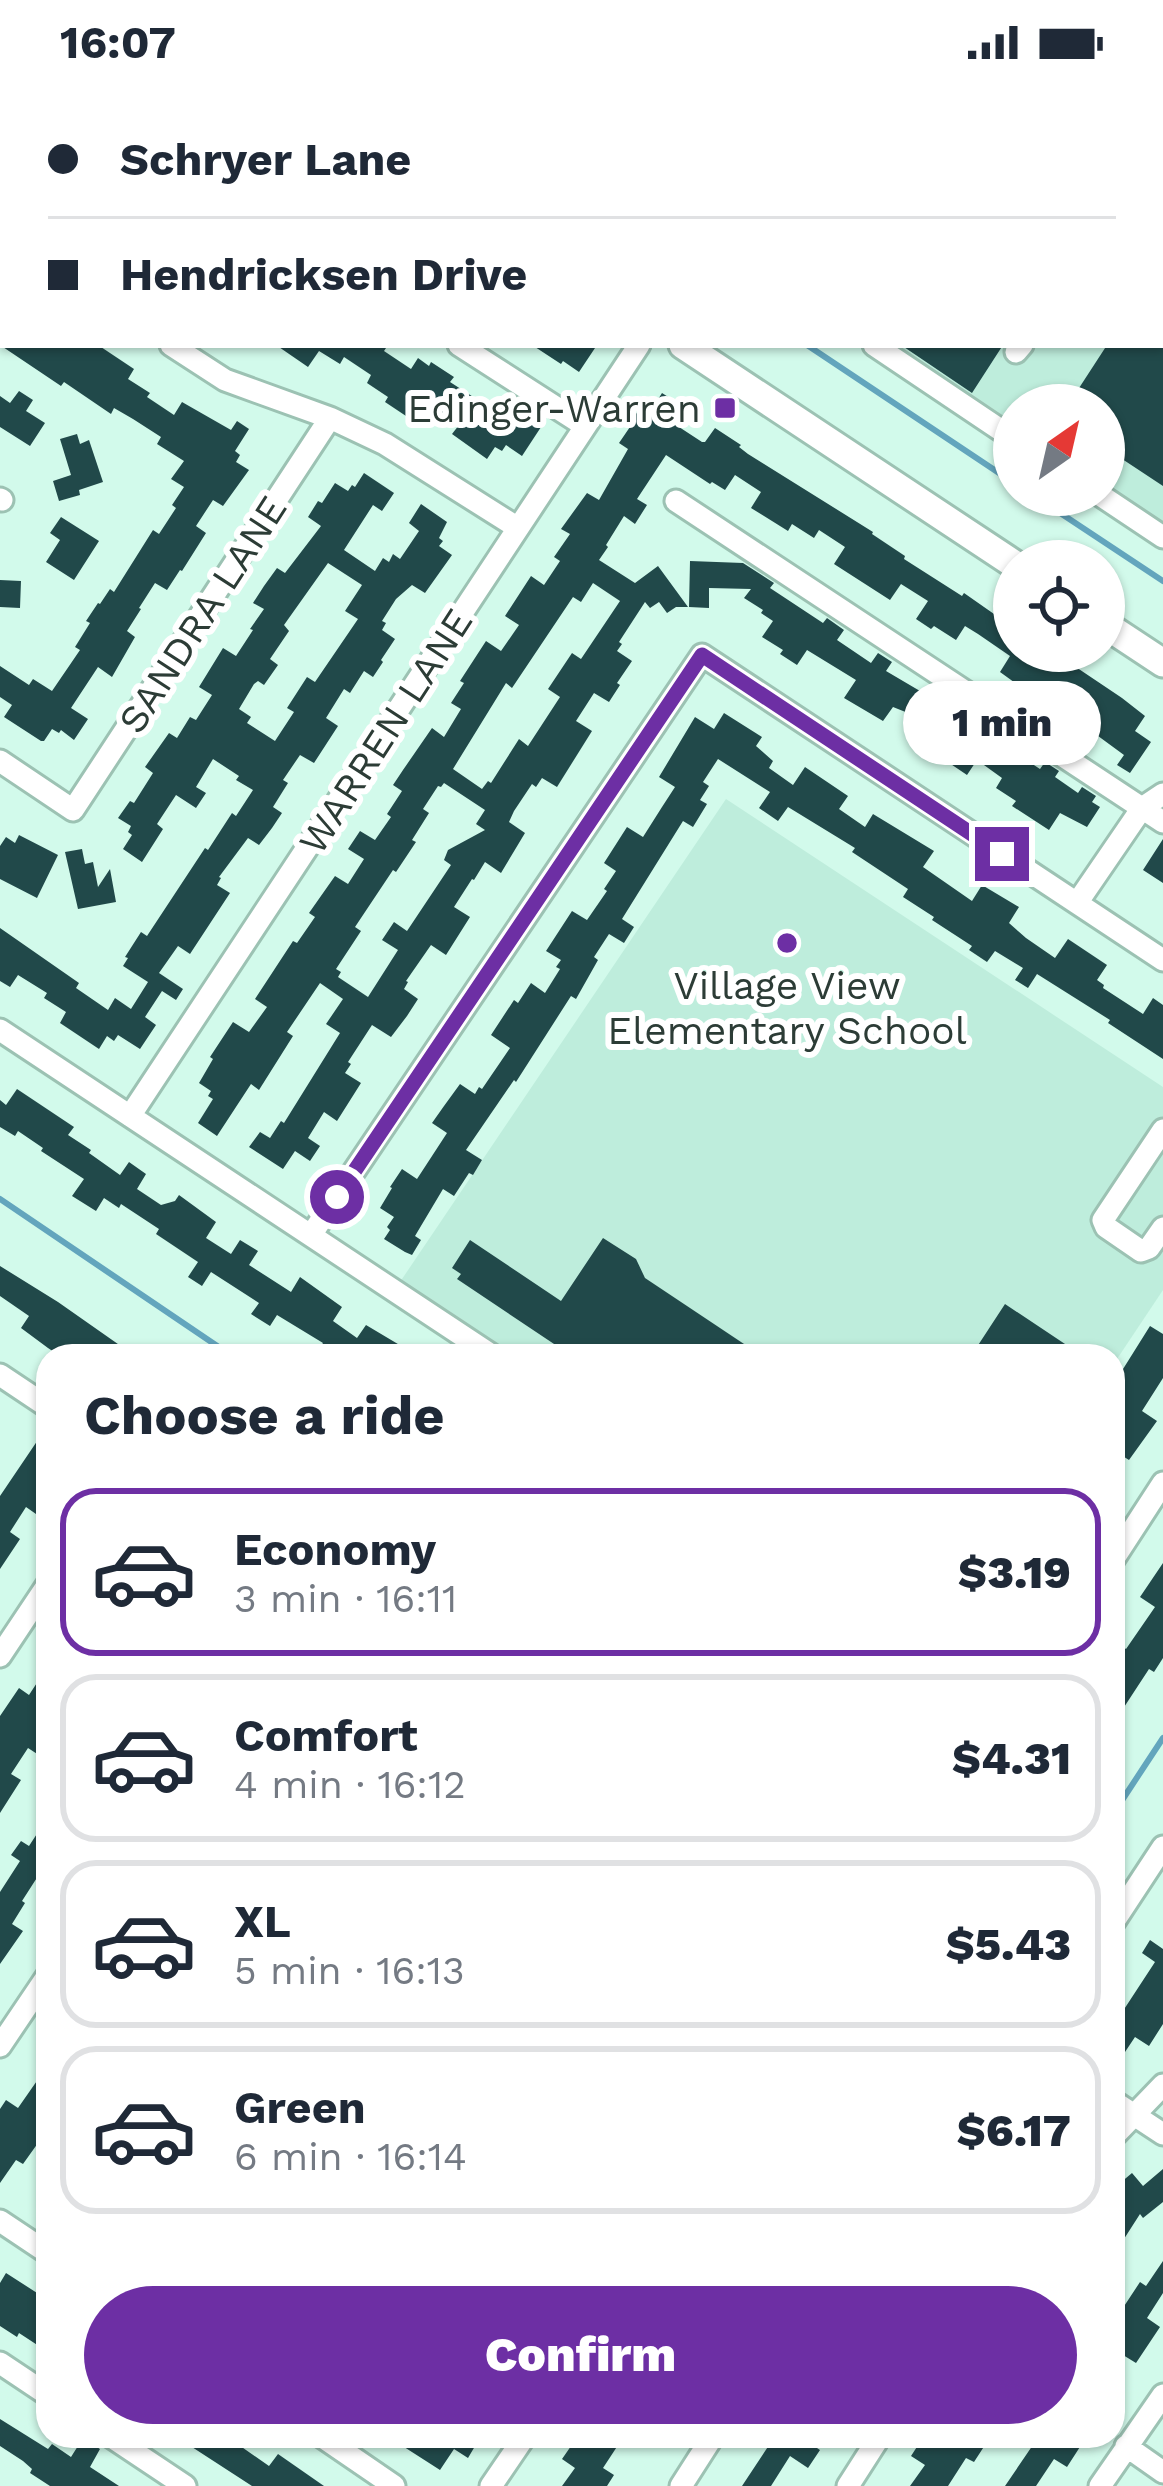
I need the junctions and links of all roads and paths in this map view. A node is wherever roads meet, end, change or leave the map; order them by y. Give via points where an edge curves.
1 (176, 348) edge
2 (464, 348) edge
3 (637, 348) edge
4 (688, 348) edge
5 (878, 348) edge
6 (330, 418) junction
7 (993, 425) edge
8 (585, 426) junction
9 (676, 501) dead end
10 (1125, 512) edge
11 (518, 529) junction
12 (1163, 537) edge
13 (993, 550) edge
14 (1125, 638) edge
15 (1163, 663) edge
16 (0, 761) edge
17 (1163, 794) edge
18 (1142, 808) junction
19 (1163, 822) edge
20 (1077, 903) junction
21 (1163, 960) edge
22 (0, 1030) edge
23 (130, 1116) junction
24 (1163, 1130) edge
25 (1163, 1228) edge
26 (311, 1235) junction
27 (475, 1344) edge
28 (0, 1375) edge
29 (36, 1399) edge
30 (1163, 1483) edge
31 (1125, 1542) edge
32 (36, 1602) edge
33 (0, 1655) edge
34 (1163, 1847) edge
35 (1125, 1905) edge
36 (36, 1993) edge
37 (0, 2046) edge
38 (1163, 2085) edge
39 (1125, 2109) edge
40 (1136, 2116) junction
41 (1125, 2126) edge
42 (1163, 2134) edge
43 (0, 2221) edge
44 (36, 2245) edge
45 (0, 2362) edge
46 (36, 2387) edge
47 (1163, 2395) edge
48 (1126, 2446) joint
49 (128, 2448) edge
50 (339, 2448) edge
51 (517, 2448) edge
52 (705, 2448) edge
53 (872, 2448) edge
54 (1125, 2448) edge
55 (1163, 2472) edge
56 (185, 2486) edge
57 (394, 2486) edge
58 (491, 2486) edge
59 (681, 2486) edge
60 (848, 2486) edge
61 (1100, 2486) edge

1 - 6 street via 225,380
2 - 8 street
3 - 8 street, WARREN LANE
4 - 13 main road
5 - 7 street
6 - 11 street
6 - 16 street, SANDRA LANE via 73,810
8 - 11 street, WARREN LANE
9 - 18 street
10 - 12 street
11 - 23 street, WARREN LANE
14 - 15 main road
17 - 18 street
18 - 19 street
18 - 20 street
20 - 21 street
20 - 26 street via 702,655
22 - 23 street
23 - 26 street
24 - 25 street via 1103,1220 1141,1251
26 - 27 street
28 - 29 street
30 - 31 street
32 - 33 street
34 - 35 street
36 - 37 street
38 - 40 street
39 - 40 street
40 - 41 street
40 - 42 street
43 - 44 street
45 - 46 street
47 - 48 street
48 - 55 street
49 - 56 street
50 - 57 street
51 - 58 street
52 - 59 street
53 - 60 street
54 - 61 street

